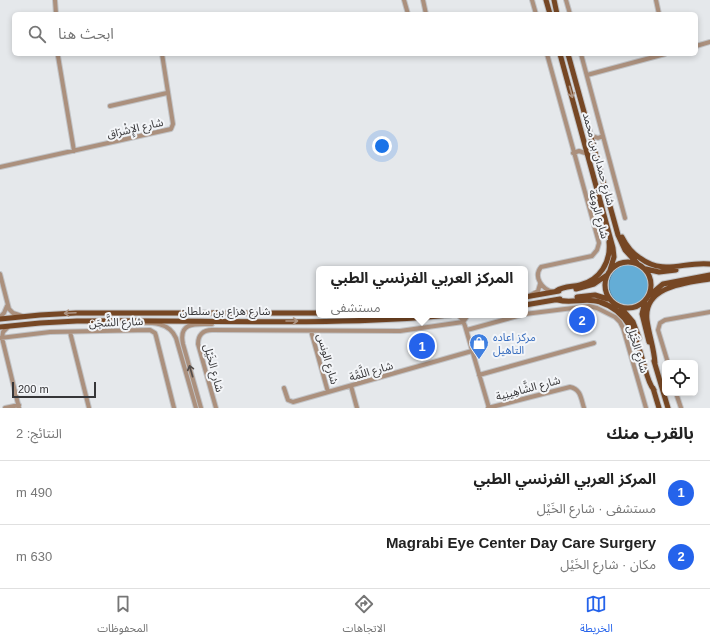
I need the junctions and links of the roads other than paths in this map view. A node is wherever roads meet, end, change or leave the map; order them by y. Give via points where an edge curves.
1 (55, 0) edge
2 (404, 0) edge
3 (423, 0) edge
4 (532, 0) edge
5 (546, 0) edge
6 (554, 0) edge
7 (566, 0) edge
8 (656, 0) edge
9 (56, 12) edge
10 (407, 12) edge
11 (426, 12) edge
12 (535, 12) edge
13 (549, 12) edge
14 (557, 12) edge
15 (569, 12) edge
16 (659, 12) edge
17 (710, 42) edge
18 (698, 45) edge
19 (58, 56) edge
20 (162, 56) edge
21 (547, 56) edge
22 (561, 56) edge
23 (569, 56) edge
24 (582, 56) edge
25 (658, 56) edge
26 (587, 76) junction
27 (167, 93) junction
28 (110, 106) dead end
29 (590, 135) junction
30 (603, 136) junction
31 (598, 138) junction
32 (585, 144) junction
33 (593, 144) junction
34 (74, 151) junction
35 (580, 151) junction
36 (573, 153) junction
37 (588, 154) junction
38 (0, 168) edge
39 (607, 196) junction
40 (600, 198) junction
41 (625, 218) dead end
42 (636, 263) junction
43 (710, 264) edge
44 (643, 267) junction
45 (608, 272) junction
46 (0, 274) edge
47 (710, 275) edge
48 (710, 278) edge
49 (540, 284) junction
50 (555, 292) junction
51 (528, 296) edge
52 (528, 297) edge
53 (648, 298) junction
54 (558, 300) junction
55 (610, 300) junction
56 (528, 305) edge
57 (7, 306) junction
58 (618, 306) junction
59 (710, 312) edge
60 (316, 313) edge
61 (528, 314) edge
62 (24, 316) junction
63 (0, 318) edge
64 (412, 318) edge
65 (461, 318) edge
66 (466, 318) edge
67 (511, 318) edge
68 (113, 320) junction
69 (243, 321) junction
70 (464, 322) junction
71 (10, 326) junction
72 (0, 327) edge
73 (467, 330) junction
74 (311, 331) junction
75 (70, 332) junction
76 (1, 336) edge
77 (594, 343) dead end
78 (472, 351) junction
79 (667, 360) edge
80 (655, 363) junction
81 (479, 375) junction
82 (351, 386) junction
83 (284, 388) dead end
84 (654, 390) junction
85 (328, 392) junction
86 (677, 396) edge
87 (19, 406) edge
88 (5, 408) edge
89 (89, 408) edge
90 (174, 408) edge
91 (196, 408) edge
92 (201, 408) edge
93 (216, 408) edge
94 (357, 408) edge
95 (488, 408) edge
96 (584, 408) edge
97 (646, 408) edge
98 (659, 408) edge
99 (668, 408) edge
100 (681, 408) edge

1 - 9 street
2 - 10 street
3 - 11 street
4 - 12 street
5 - 13 main road
6 - 14 main road
7 - 15 street
8 - 16 street
17 - 18 street
19 - 34 street
20 - 27 street, شارع الإِشْرَاق
21 - 36 street, شارع الروعة
22 -> 32 main road, شارع حمدان بن محمد
23 - 29 main road, شارع حمدان بن محمد
24 - 26 street
25 - 26 street
26 - 30 street
27 - 28 street
27 - 34 street, شارع الإِشْرَاق via 173,124 171,129
29 - 31 street
29 - 33 main road, شارع حمدان بن محمد
30 - 31 street
30 - 41 street
31 - 33 street
32 - 35 street
32 - 37 main road, شارع حمدان بن محمد
33 - 39 main road, شارع حمدان بن محمد
34 - 38 street, شارع الإِشْرَاق
35 - 36 street
35 - 37 street
36 - 49 street, شارع الروعة via 598,246 595,254 588,257 541,267 538,274
37 - 40 main road, شارع حمدان بن محمد
39 - 42 main road, شارع حمدان بن محمد via 621,243
39 - 43 main road via 624,241 641,259 664,268
40 - 45 main road, شارع حمدان بن محمد via 614,252
40 - 50 main road via 600,211 609,246 605,266 591,281
42 - 44 main road
42 - 45 main road via 622,262
43 - 44 main road via 659,272
44 - 53 main road via 651,280
45 - 50 main road via 599,281 588,286
45 - 55 main road via 605,288
46 - 57 street
47 - 53 main road via 663,284
48 - 80 main road via 669,287 654,299 647,316
49 - 50 street via 545,289
49 - 51 street via 536,292
50 - 52 main road
53 - 58 main road via 636,307
53 - 80 main road via 642,314
54 - 55 main road via 595,295
54 - 56 main road
54 - 84 main road via 596,300 623,316 635,336 649,382
55 - 58 main road
57 - 62 street via 13,313
57 - 63 street
58 - 84 main road via 636,327
59 - 79 street via 660,323 658,330
60 -> 62 main road, شارع هزاع بن سلطان via 116,312
61 - 97 street, شارع الخَيْل via 589,306 601,309 618,319 623,328
62 - 63 main road, شارع هزاع بن سلطان
69 -> 64 main road, شارع هزاع بن سلطان
65 - 70 street
66 - 70 street
67 - 73 street
68 - 69 main road, شارع هزاع بن سلطان
68 - 71 main road, شارع هزاع بن سلطان
68 - 91 street via 124,323 162,324 170,329 176,338
92 -> 69 street via 183,344 183,331 192,324 230,324
70 - 73 street
70 - 74 street, شارع الخَيْل via 400,331
71 - 72 main road, شارع هزاع بن سلطان
71 - 76 street
73 - 78 street
74 - 85 street, شارع الونس
74 - 93 street, شارع الخَيْل via 212,330 202,333 198,344
75 - 76 street, شارع الشَّجَن
75 - 89 street
75 - 90 street, شارع الشَّجَن via 153,331
76 - 87 street
77 - 81 street
78 - 81 street
78 - 82 street, شارع اللَّمَّة
80 - 99 main road
81 - 95 street
82 - 85 street, شارع اللَّمَّة
82 - 94 street
83 - 85 street, شارع اللَّمَّة via 291,402
84 - 98 main road
86 - 100 street
87 - 88 street
95 - 96 street, شارع الشَّاهِينِية via 570,387 579,392

